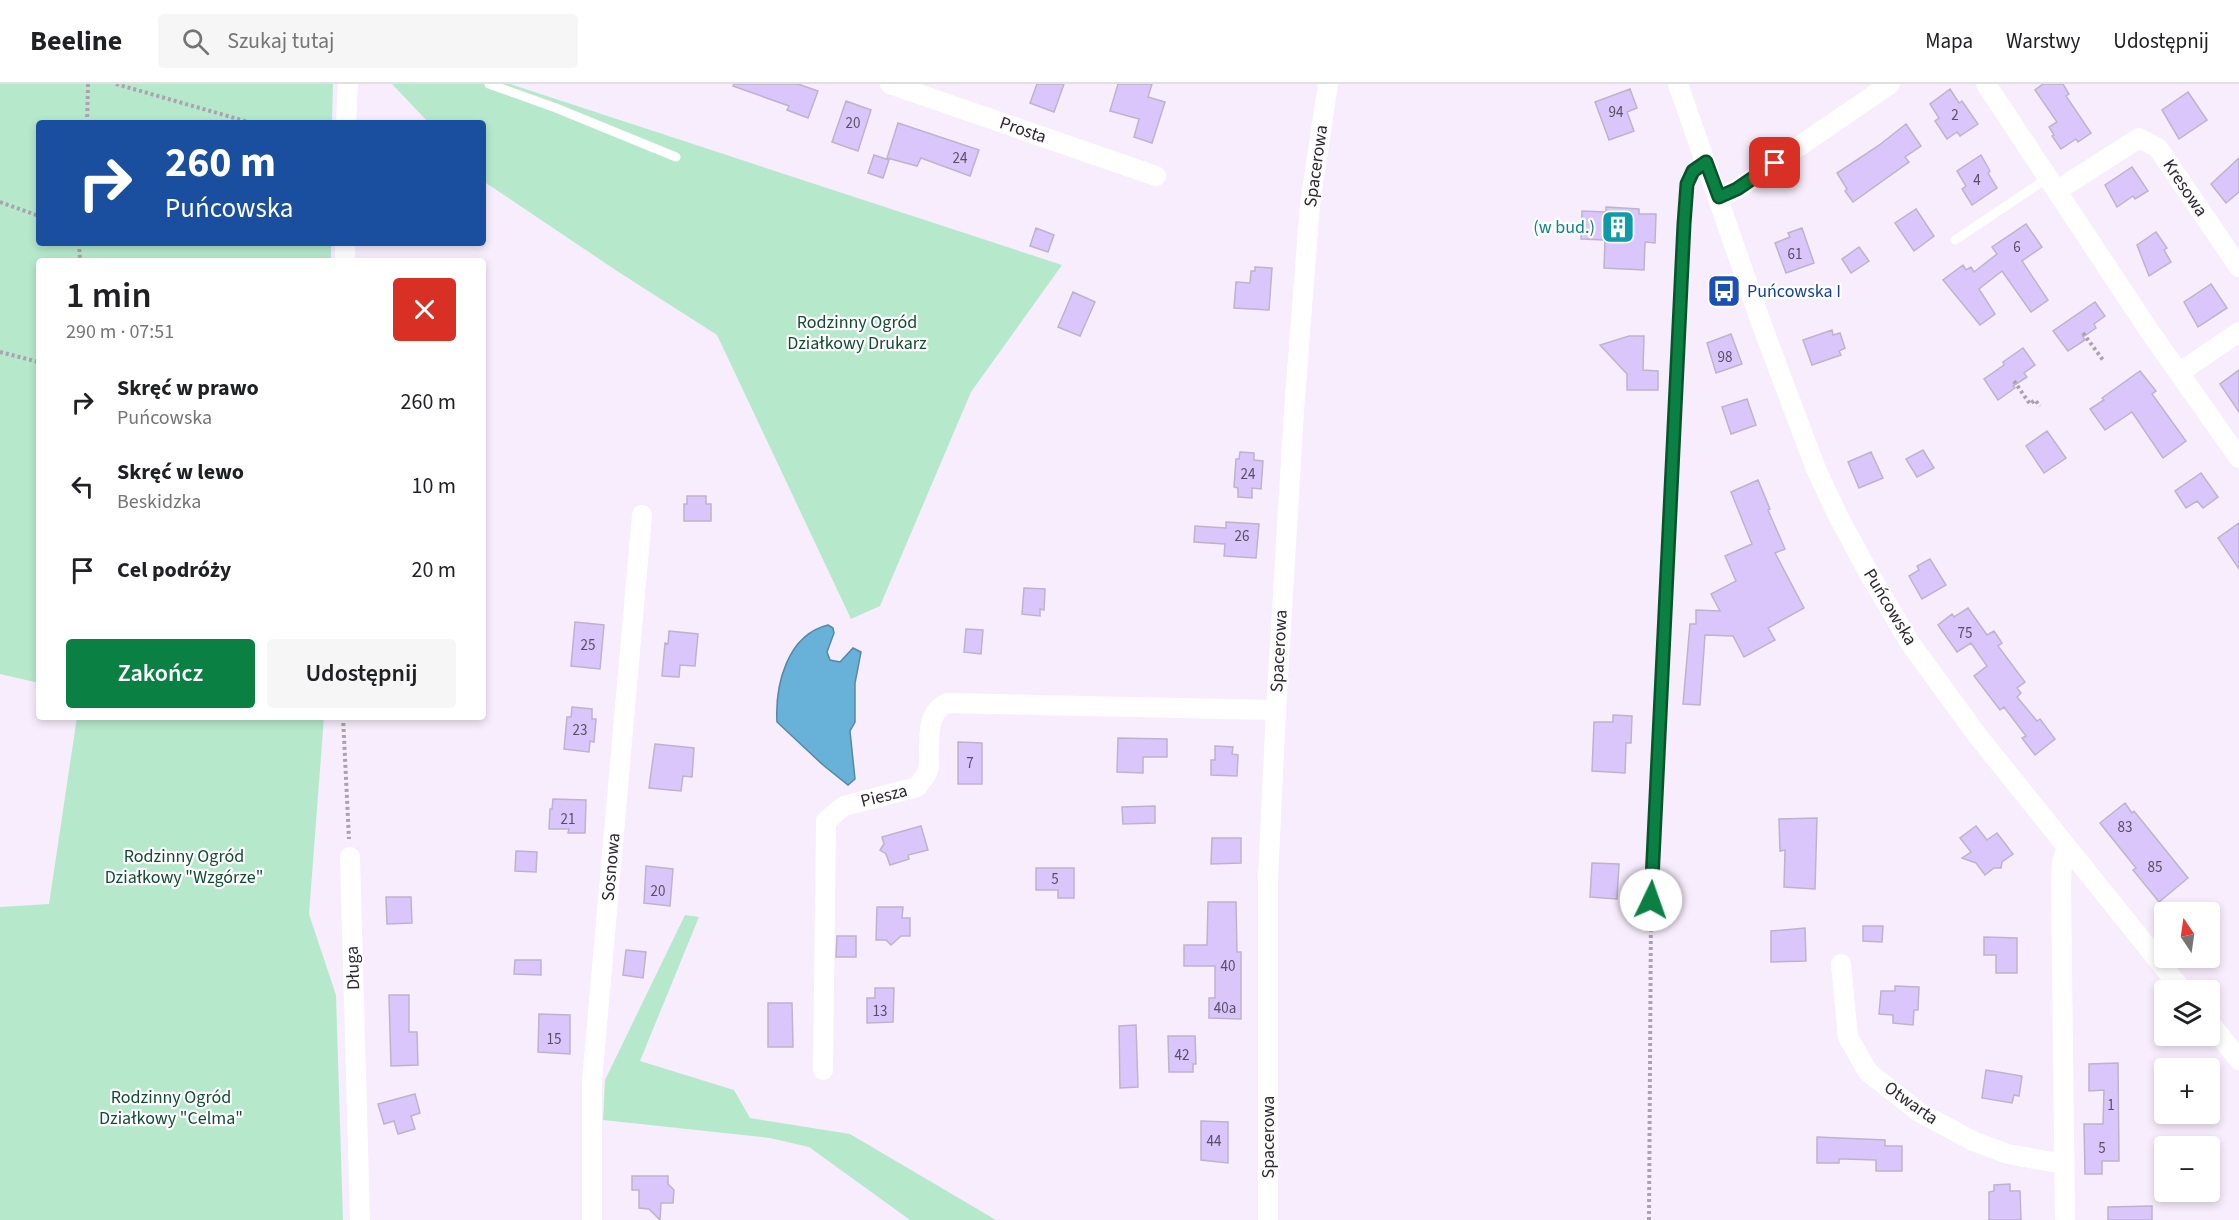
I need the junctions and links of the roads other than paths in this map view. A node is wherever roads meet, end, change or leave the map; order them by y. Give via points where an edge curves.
1 (348, 84) edge
2 (489, 84) edge
3 (890, 84) edge
4 (1328, 84) edge
5 (1678, 84) edge
6 (1890, 84) edge
7 (1986, 84) edge
8 (346, 120) edge
9 (676, 158) dead end
10 (1706, 162) junction
11 (1156, 176) dead end
12 (2053, 184) junction
13 (1719, 197) junction
14 (1955, 240) dead end
15 (2239, 267) edge
16 (2239, 332) edge
17 (2180, 372) junction
18 (2239, 458) edge
19 (642, 515) dead end
20 (1276, 710) junction
21 (2067, 847) junction
22 (350, 858) road end
23 (1651, 900) road end
24 (1841, 964) dead end
25 (2174, 980) edge
26 (2220, 1036) edge
27 (2239, 1060) edge
28 (823, 1070) dead end
29 (2063, 1161) junction
30 (360, 1220) edge
31 (592, 1220) edge
32 (1268, 1220) edge
33 (2065, 1220) edge

1 - 8 street
2 - 9 lane
3 - 11 street, Prosta
4 - 20 street, Spacerowa via 1310,204
5 - 10 street, Puńcowska
6 - 13 street via 1737,189
7 - 12 street
10 - 13 street, Puńcowska
10 - 23 lane via 1693,171 1685,200
12 - 14 lane
12 - 15 street, Kresowa via 2139,138 2158,148
12 - 17 street
13 - 21 street, Puńcowska via 1764,331 1838,516 1910,643 1977,735
16 - 17 street
17 - 18 street
19 - 31 street, Sosnowa via 592,1081
20 - 28 street, Piesza via 940,705 932,718 926,775 917,787 844,806 826,821
20 - 32 street, Spacerowa via 1268,879
21 - 25 street, Puńcowska
21 - 29 street via 2061,882
22 - 30 street, Długa
24 - 29 street, Otwarta via 1848,1037 1868,1072 1918,1112 1972,1141 2008,1154
26 - 27 street
29 - 33 street

